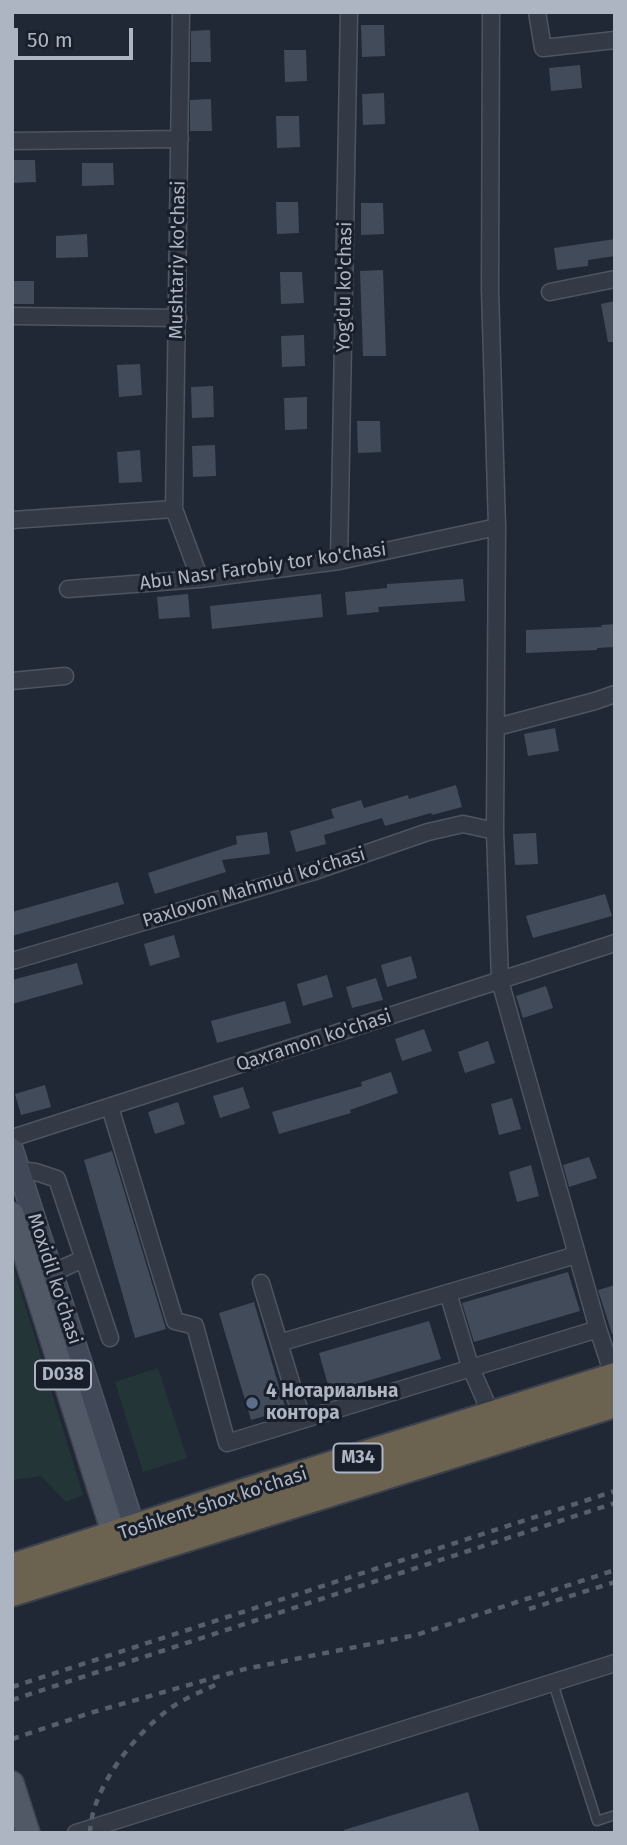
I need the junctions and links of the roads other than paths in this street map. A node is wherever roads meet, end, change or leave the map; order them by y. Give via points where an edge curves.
1 (181, 12) edge
2 (349, 12) edge
3 (491, 12) edge
4 (537, 12) edge
5 (615, 40) edge
6 (180, 139) junction
7 (12, 141) edge
8 (615, 279) edge
9 (550, 292) dead end
10 (12, 316) edge
11 (178, 318) junction
12 (174, 509) junction
13 (12, 520) edge
14 (497, 527) junction
15 (339, 561) junction
16 (200, 579) junction
17 (68, 589) dead end
18 (65, 676) dead end
19 (12, 681) edge
20 (615, 694) edge
21 (497, 727) junction
22 (495, 831) junction
23 (615, 943) edge
24 (12, 961) edge
25 (500, 981) junction
26 (110, 1107) junction
27 (12, 1138) edge
28 (12, 1149) edge
29 (19, 1170) junction
30 (12, 1214) edge
31 (576, 1255) junction
32 (83, 1259) junction
33 (52, 1273) junction
34 (261, 1283) dead end
35 (448, 1293) junction
36 (597, 1329) junction
37 (110, 1338) dead end
38 (279, 1343) junction
39 (470, 1366) junction
40 (614, 1386) edge
41 (492, 1416) junction
42 (534, 1417) junction
43 (302, 1419) junction
44 (128, 1543) junction
45 (12, 1568) edge
46 (12, 1592) edge
47 (615, 1663) edge
48 (553, 1683) junction
49 (12, 1783) edge
50 (615, 1815) edge
51 (28, 1833) edge
52 (76, 1833) edge

1 - 6 street, Mushtariy ko'chasi
2 - 15 street, Yog'du ko'chasi
3 - 14 street via 490,290
4 - 5 street via 543,48
6 - 7 street
6 - 11 street, Mushtariy ko'chasi
8 - 9 street
10 - 11 street
11 - 12 street, Mushtariy ko'chasi
12 - 13 street
12 - 16 street
14 - 15 street, Abu Nasr Farobiy tor ko'chasi
14 - 21 street
15 - 16 street, Abu Nasr Farobiy tor ko'chasi
16 - 17 street, Abu Nasr Farobiy tor ko'chasi
18 - 19 street
20 - 21 street
21 - 22 street
22 - 24 street, Paxlovon Mahmud ko'chasi via 463,824 428,832 312,872
22 - 25 street
23 - 25 street, Qaxramon ko'chasi
25 - 26 street, Qaxramon ko'chasi
25 - 31 street
26 - 27 street, Qaxramon ko'chasi
26 - 43 street via 175,1321 195,1326 227,1443
28 - 29 main road, Moxidil ko'chasi / D038
29 - 32 street via 57,1179
29 - 33 main road, Moxidil ko'chasi / D038
30 - 44 main road, D038
31 - 35 street
31 - 36 street
32 - 33 street
32 - 37 street
33 - 44 main road, Moxidil ko'chasi / D038
34 - 38 street
35 - 38 street
35 - 39 street
36 - 39 street
36 - 40 street
38 - 43 street
39 - 41 street
39 - 43 street
40 - 42 highway, Toshkent shox ko'chasi / M34
41 - 42 highway, Toshkent shox ko'chasi / M34
41 - 44 highway, Toshkent shox ko'chasi / M34
42 - 44 highway, Toshkent shox ko'chasi / M34
44 - 45 highway, Toshkent shox ko'chasi / M34
44 - 46 highway, Toshkent shox ko'chasi / M34
47 - 48 street
48 - 50 lane via 597,1821
48 - 52 street
49 - 51 main road

